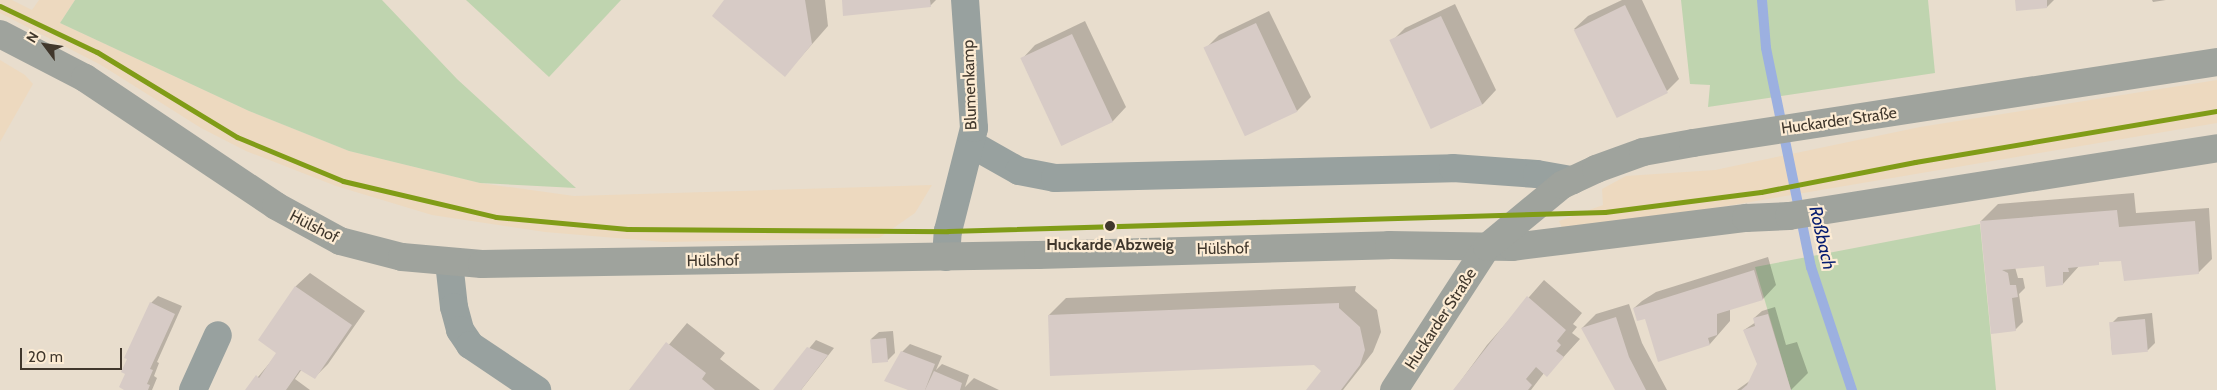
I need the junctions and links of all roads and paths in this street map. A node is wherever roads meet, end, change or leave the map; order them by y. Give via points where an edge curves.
1 (965, 0) edge
2 (0, 34) edge
3 (2217, 62) edge
4 (971, 144) junction
5 (2217, 148) edge
6 (1572, 180) junction
7 (1487, 247) junction
8 (946, 257) junction
9 (450, 262) junction
10 (218, 335) dead end
11 (193, 390) edge
12 (537, 390) edge
13 (1394, 390) edge

1 - 4 street, Blumenkamp via 974,113
2 - 9 main road, Hülshof via 85,78 246,187 316,229 369,250
3 - 6 main road, Huckarder Straße via 1643,152
4 - 6 street via 1020,170 1055,178 1453,168
4 - 8 street, Blumenkamp via 948,230
5 - 7 main road via 1832,209 1558,242
6 - 7 main road, Huckarder Straße via 1521,216
7 - 8 main road, Hülshof via 1389,245
7 - 13 main road, Huckarder Straße
8 - 9 main road, Hülshof via 599,264
9 - 12 street via 454,307 460,330 470,345
10 - 11 street

